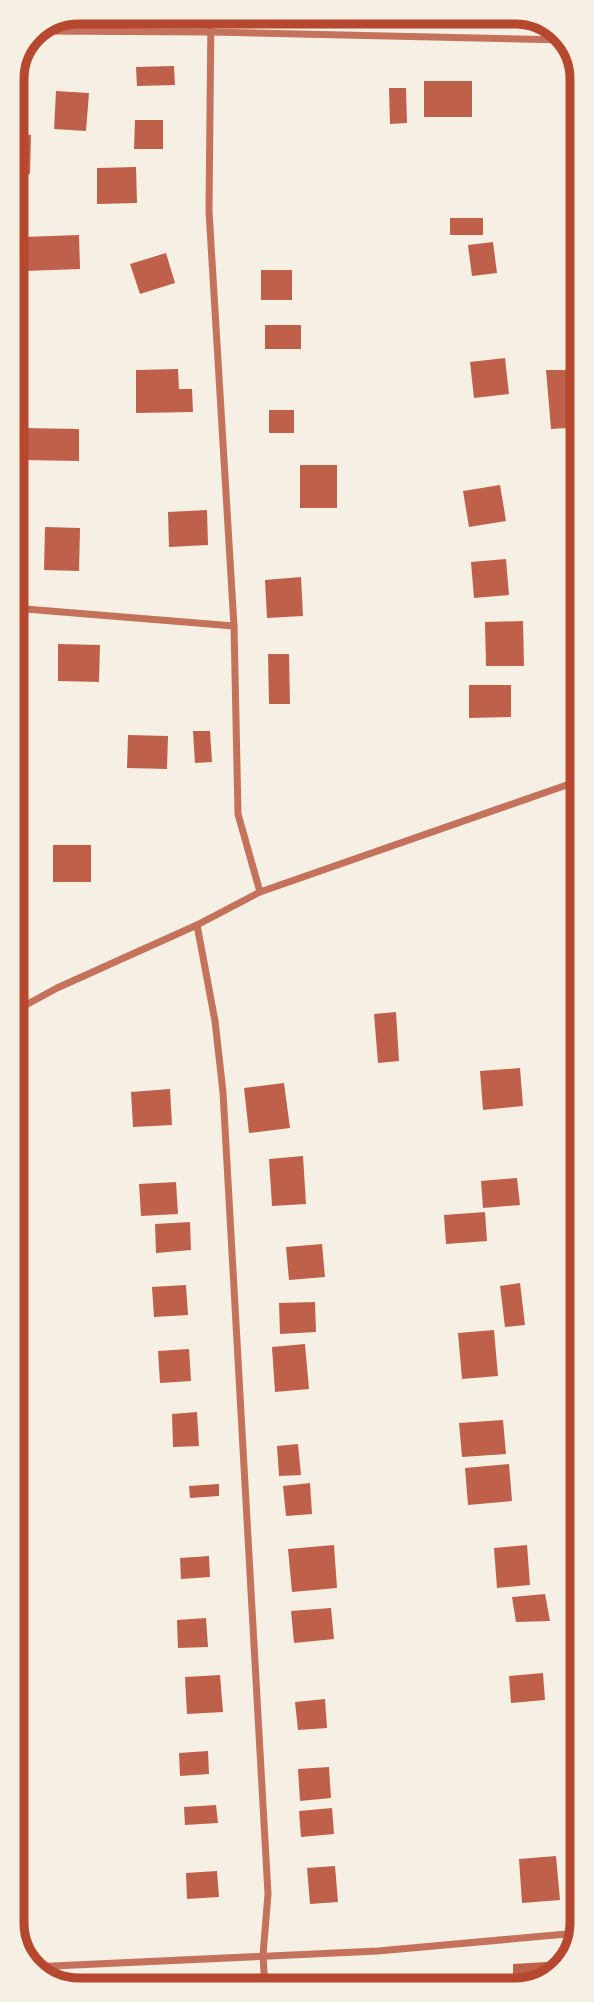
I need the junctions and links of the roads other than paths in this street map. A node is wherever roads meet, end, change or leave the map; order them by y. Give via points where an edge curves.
1 (212, 24) edge
2 (54, 31) edge
3 (212, 32) junction
4 (552, 40) edge
5 (24, 609) edge
6 (234, 626) junction
7 (570, 784) edge
8 (260, 892) junction
9 (197, 925) junction
10 (24, 1007) edge
11 (568, 1934) edge
12 (263, 1955) junction
13 (46, 1966) edge
14 (264, 1977) edge

1 - 3 street
2 - 3 street
3 - 4 street
3 - 6 street via 209,211
5 - 6 street
6 - 8 street via 238,814
7 - 8 street
8 - 9 street
9 - 10 street
9 - 12 street via 223,1091 268,1894
11 - 12 street via 378,1951
12 - 13 street
12 - 14 street

